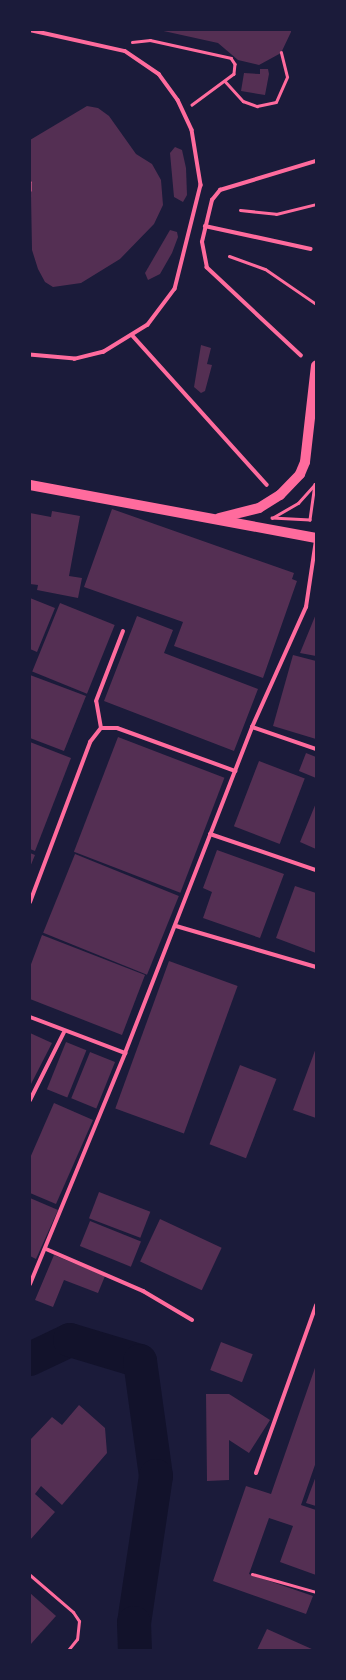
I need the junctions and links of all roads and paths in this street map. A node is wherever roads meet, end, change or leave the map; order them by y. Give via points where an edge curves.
1 (30, 30) edge
2 (112, 48) junction
3 (281, 53) dead end
4 (225, 81) junction
5 (183, 111) junction
6 (316, 161) edge
7 (30, 182) edge
8 (31, 188) edge
9 (316, 204) edge
10 (240, 210) dead end
11 (205, 226) junction
12 (311, 249) dead end
13 (229, 256) dead end
14 (316, 304) edge
15 (133, 336) junction
16 (30, 355) edge
17 (301, 356) dead end
18 (316, 366) edge
19 (30, 485) edge
20 (267, 485) dead end
21 (272, 518) joint
22 (215, 519) junction
23 (316, 539) edge
24 (123, 632) dead end
25 (252, 726) junction
26 (101, 728) junction
27 (316, 749) edge
28 (235, 772) junction
29 (210, 834) junction
30 (316, 870) edge
31 (30, 902) edge
32 (176, 926) junction
33 (316, 968) edge
34 (30, 1017) edge
35 (64, 1032) junction
36 (125, 1054) junction
37 (30, 1100) edge
38 (46, 1249) junction
39 (30, 1284) edge
40 (316, 1305) edge
41 (192, 1320) dead end
42 (256, 1473) dead end
43 (252, 1574) dead end
44 (30, 1575) edge
45 (316, 1592) edge
46 (68, 1650) edge

1 - 2 street
2 - 4 path via 146,39 230,58 236,70
2 - 5 street via 125,51 158,74
3 - 4 path via 287,77 276,102 257,106 243,101
4 - 5 path
5 - 15 street via 192,130 201,185 175,288 164,308
6 - 11 street via 220,190 212,200
7 - 8 path
9 - 10 lane via 276,214
11 - 12 street
11 - 17 street via 202,258 207,268
13 - 14 lane via 265,269
15 - 16 street via 104,352 75,359
15 - 20 street
18 - 22 main road via 305,462 300,474 280,495 259,508
19 - 22 main road
21 - 21 path via 310,520 315,484 298,503
22 - 23 main road
23 - 25 street via 306,608
24 - 26 street via 96,701
25 - 27 street
25 - 28 street
26 - 28 street via 117,728
26 - 31 street via 90,742
28 - 29 street
29 - 30 street
29 - 32 street
32 - 33 street
32 - 36 street
34 - 35 street
35 - 36 street
35 - 37 street
36 - 38 street
38 - 39 street
38 - 41 street via 143,1291
40 - 42 street
43 - 45 lane
44 - 46 lane via 73,1612 79,1621 78,1639

